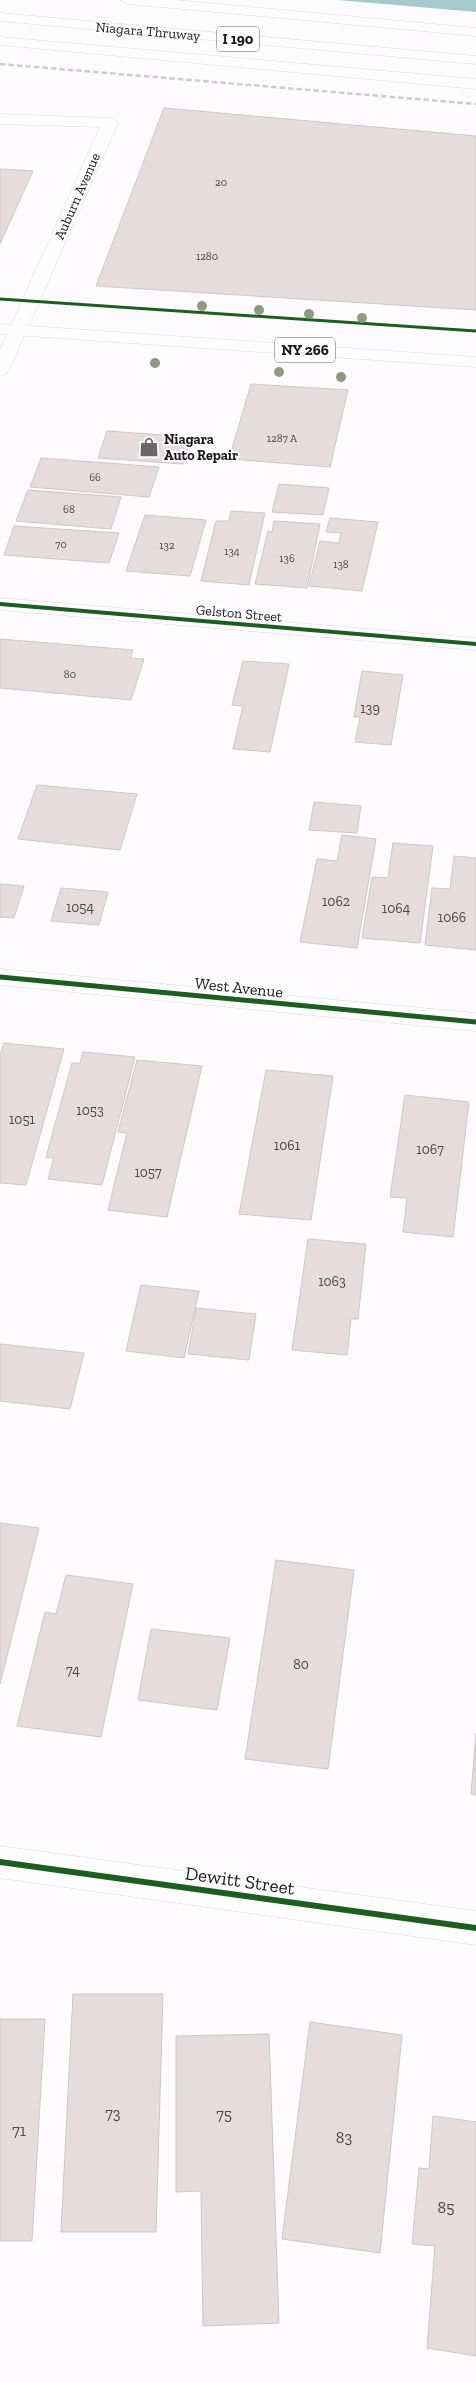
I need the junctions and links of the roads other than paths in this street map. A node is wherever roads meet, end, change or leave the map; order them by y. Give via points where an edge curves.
1 (128, 0) edge
2 (0, 17) edge
3 (476, 32) edge
4 (0, 41) edge
5 (476, 60) edge
6 (476, 84) edge
7 (0, 119) edge
8 (8, 330) edge
9 (476, 362) edge
10 (0, 370) edge
11 (0, 604) edge
12 (476, 644) edge
13 (0, 976) edge
14 (476, 1022) edge
15 (0, 1862) edge
16 (476, 1928) edge

1 - 3 main road
2 - 5 main road, Niagara Thruway / I 190
4 - 6 main road, Niagara Thruway / I 190
7 - 8 main road, Auburn Avenue via 110,123
8 - 9 main road, NY 266
8 - 10 main road, Auburn Avenue
11 - 12 main road, Gelston Street
13 - 14 main road, West Avenue
15 - 16 main road, Dewitt Street

